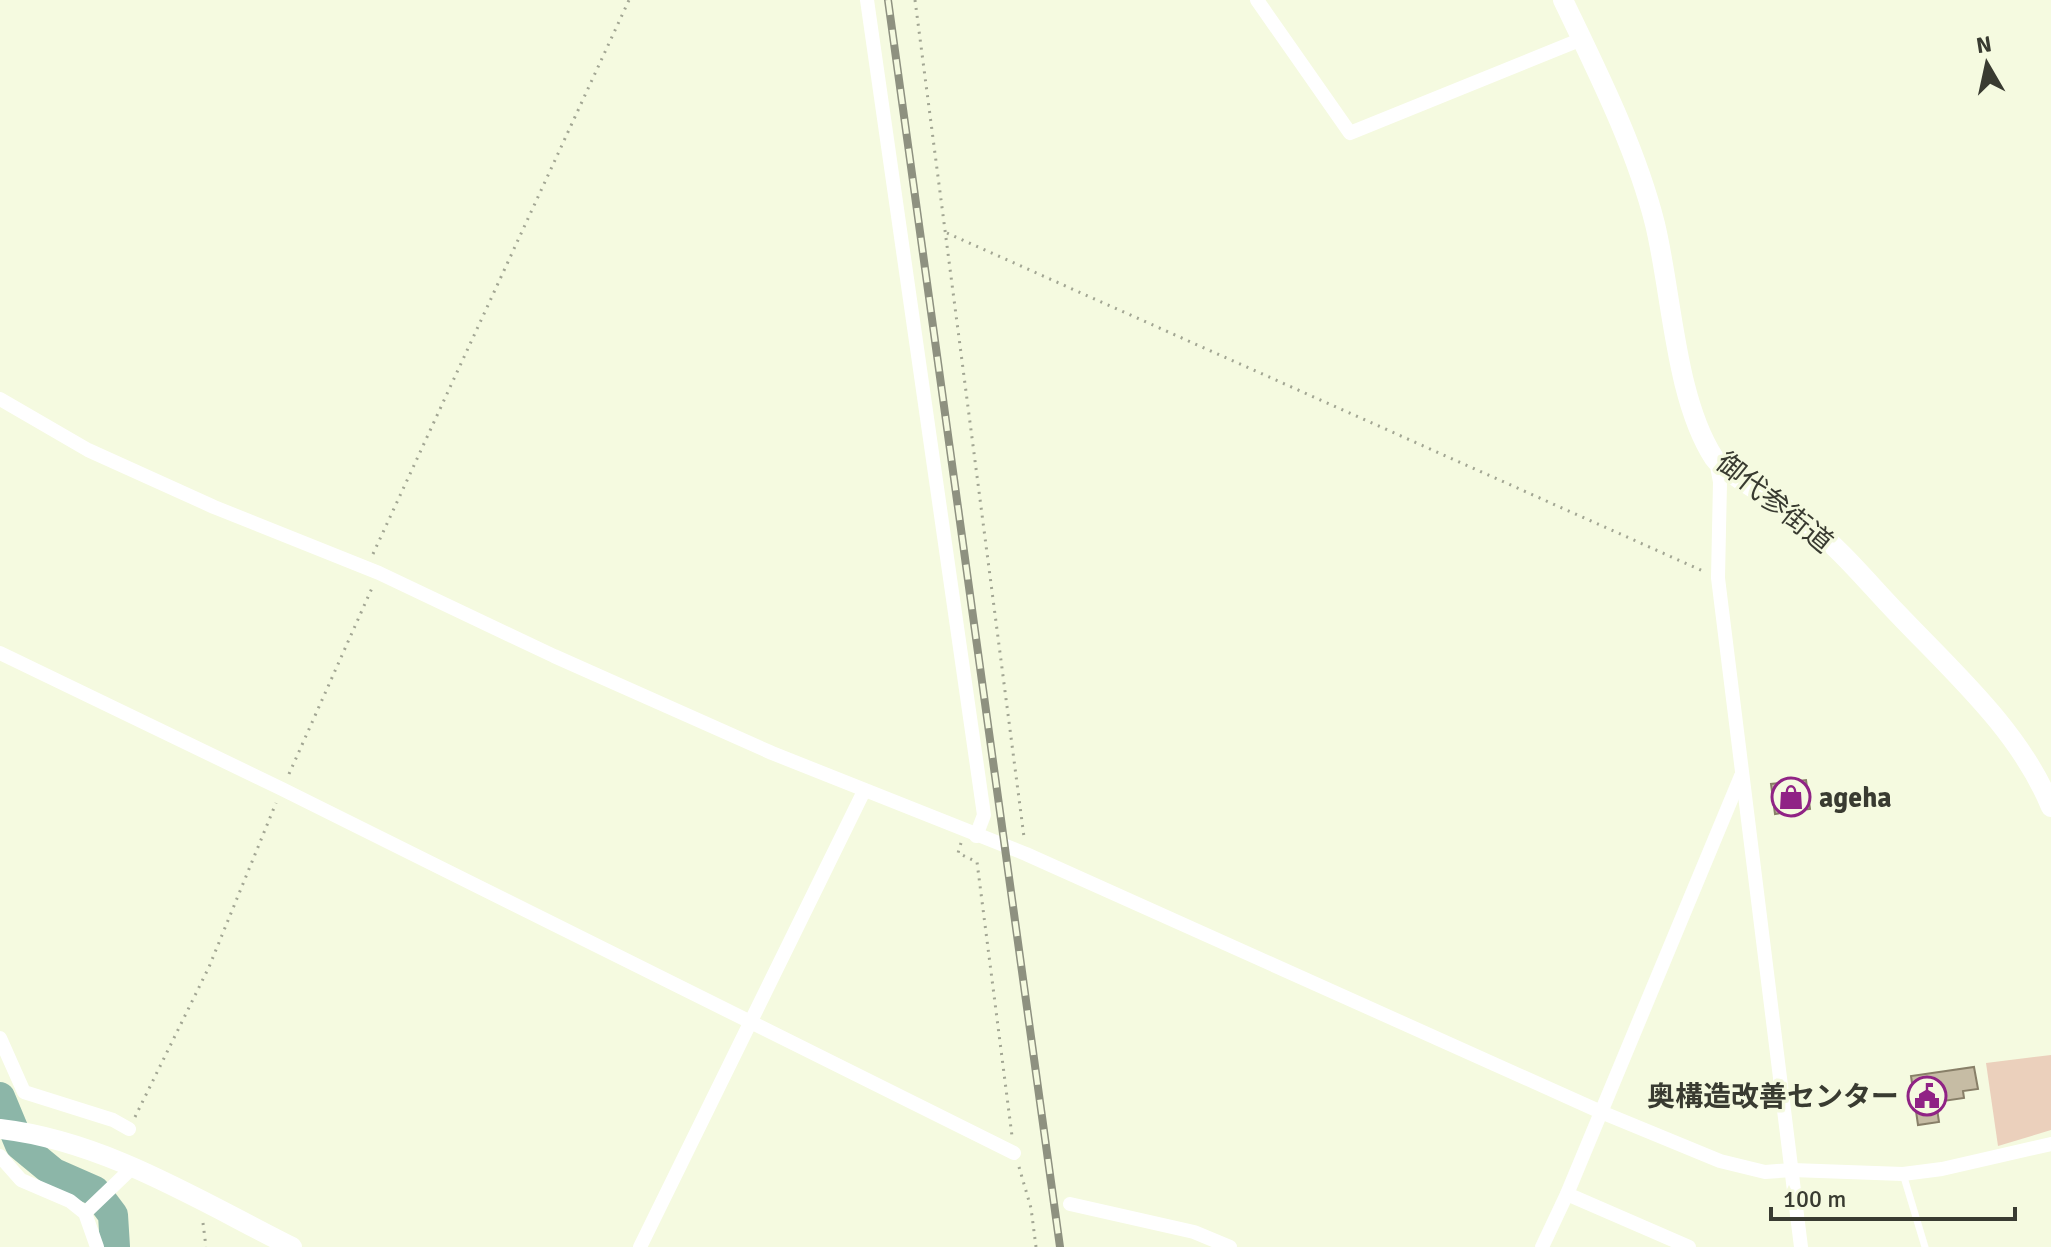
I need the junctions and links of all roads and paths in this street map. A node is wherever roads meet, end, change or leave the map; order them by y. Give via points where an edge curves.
1 (629, 0) edge
2 (867, 0) edge
3 (915, 0) edge
4 (1257, 0) edge
5 (1563, 0) edge
6 (1582, 39) junction
7 (947, 233) junction
8 (0, 399) edge
9 (1716, 461) junction
10 (372, 571) junction
11 (1718, 578) junction
12 (0, 653) edge
13 (1742, 775) junction
14 (282, 789) junction
15 (864, 791) junction
16 (2051, 807) edge
17 (970, 834) junction
18 (1026, 854) junction
19 (750, 1022) junction
20 (0, 1038) edge
21 (1601, 1112) junction
22 (0, 1129) edge
23 (129, 1129) joint
24 (2051, 1144) edge
25 (1014, 1153) junction
26 (0, 1156) edge
27 (1792, 1170) junction
28 (127, 1174) junction
29 (1903, 1174) junction
30 (1567, 1194) junction
31 (1070, 1204) dead end
32 (88, 1211) junction
33 (97, 1247) edge
34 (292, 1247) edge
35 (640, 1247) edge
36 (1036, 1247) edge
37 (1230, 1247) edge
38 (1542, 1247) edge
39 (1689, 1247) edge
40 (1801, 1247) edge
41 (1925, 1247) edge

1 - 10 path
2 - 17 street via 984,815
3 - 7 path
4 - 6 street via 1350,133
5 - 6 street, 御代参街道
6 - 9 street, 御代参街道 via 1643,180 1688,397
7 - 11 path
7 - 18 path
8 - 10 street via 88,450
9 - 11 street
9 - 16 street, 御代参街道 via 1811,525 1875,590 2010,735
10 - 14 path
10 - 15 street
11 - 13 street
12 - 14 street
13 - 21 street
13 - 27 street
14 - 19 street
14 - 23 path via 209,967
15 - 17 street
15 - 19 street
17 - 18 street
17 - 25 path via 958,853 977,862
18 - 21 street
19 - 25 street
19 - 35 street
20 - 23 street via 24,1092
21 - 27 street via 1720,1161 1765,1172
21 - 30 street
22 - 28 street via 101,1153
24 - 29 street
25 - 36 path via 1031,1208
26 - 32 street via 21,1180
27 - 29 street
27 - 40 street
28 - 32 street
28 - 34 street
29 - 41 lane
30 - 38 street
30 - 39 street
31 - 37 street via 1194,1232
32 - 33 street

